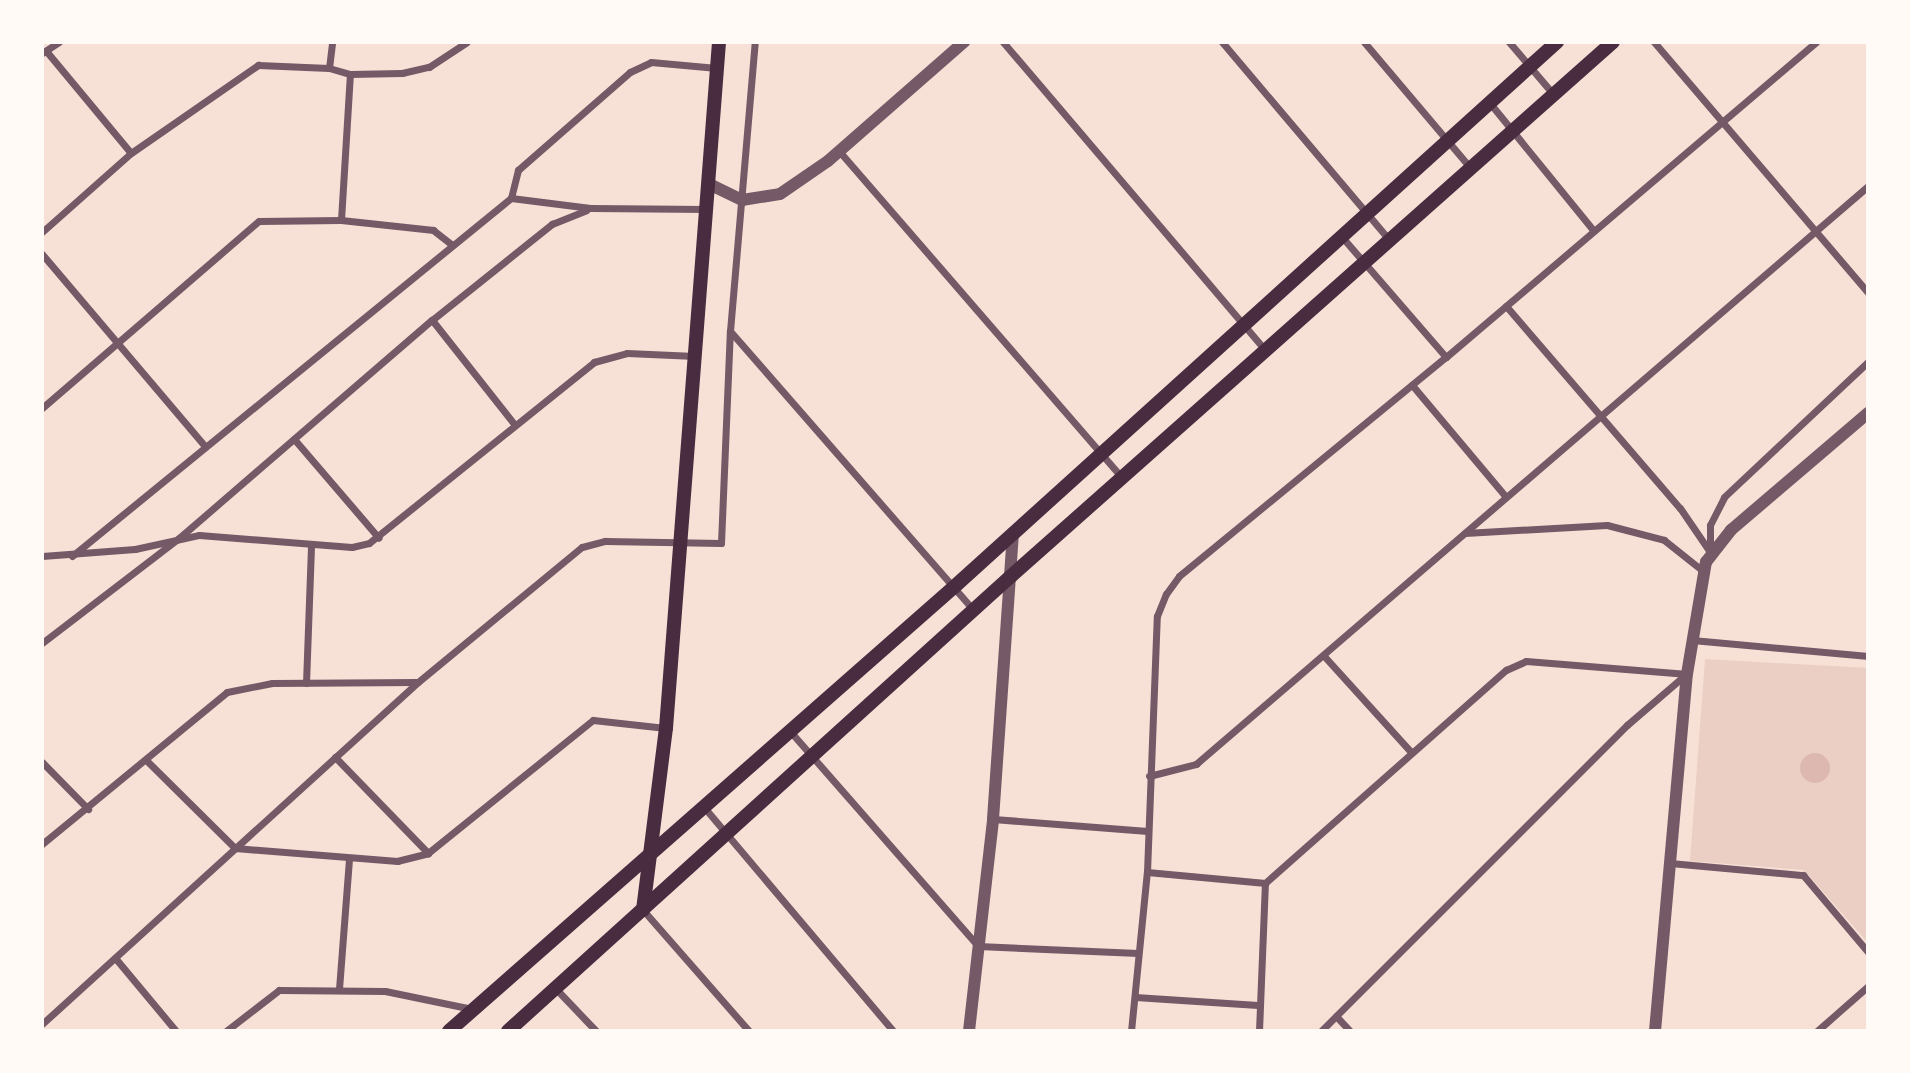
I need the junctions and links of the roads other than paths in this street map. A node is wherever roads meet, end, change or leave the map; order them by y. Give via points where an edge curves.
1 (59, 42) edge
2 (332, 42) edge
3 (467, 42) edge
4 (719, 42) edge
5 (755, 42) edge
6 (964, 42) edge
7 (1003, 42) edge
8 (1222, 42) edge
9 (1364, 42) edge
10 (1509, 42) edge
11 (1557, 42) edge
12 (1613, 42) edge
13 (1654, 42) edge
14 (1816, 42) edge
15 (45, 53) edge
16 (1530, 66) junction
17 (329, 68) junction
18 (717, 68) junction
19 (351, 74) junction
20 (1554, 95) junction
21 (1489, 103) junction
22 (1723, 121) junction
23 (1513, 132) junction
24 (1447, 140) junction
25 (839, 151) junction
26 (131, 153) junction
27 (1472, 170) junction
28 (709, 184) junction
29 (1868, 186) edge
30 (511, 198) junction
31 (742, 200) junction
32 (590, 208) junction
33 (707, 209) junction
34 (1367, 214) junction
35 (341, 219) junction
36 (1594, 231) junction
37 (42, 232) edge
38 (1814, 233) junction
39 (1342, 237) junction
40 (1391, 243) junction
41 (452, 245) junction
42 (42, 254) edge
43 (1367, 264) junction
44 (1868, 293) edge
45 (1506, 306) junction
46 (432, 320) junction
47 (1244, 324) junction
48 (730, 331) junction
49 (117, 347) junction
50 (1268, 352) junction
51 (696, 356) junction
52 (1446, 357) junction
53 (1868, 362) edge
54 (1412, 385) junction
55 (42, 408) edge
56 (1868, 413) edge
57 (1603, 415) junction
58 (514, 424) junction
59 (294, 439) junction
60 (205, 446) junction
61 (1100, 453) junction
62 (1122, 479) junction
63 (1505, 496) junction
64 (1013, 533) junction
65 (1464, 533) junction
66 (179, 538) junction
67 (379, 538) junction
68 (681, 541) junction
69 (311, 544) junction
70 (1710, 552) junction
71 (42, 556) edge
72 (72, 556) junction
73 (1703, 570) junction
74 (1010, 577) junction
75 (954, 587) junction
76 (974, 611) junction
77 (1691, 640) junction
78 (42, 643) edge
79 (1324, 656) junction
80 (1868, 656) edge
81 (1687, 674) junction
82 (418, 682) junction
83 (306, 683) junction
84 (666, 729) junction
85 (789, 729) junction
86 (1411, 752) junction
87 (335, 758) junction
88 (814, 758) junction
89 (147, 761) junction
90 (42, 762) edge
91 (1149, 776) junction
92 (703, 806) junction
93 (88, 809) junction
94 (993, 819) junction
95 (1148, 831) junction
96 (726, 835) junction
97 (42, 844) edge
98 (235, 848) junction
99 (651, 852) junction
100 (428, 853) junction
101 (349, 859) junction
102 (1670, 863) junction
103 (1147, 872) junction
104 (1265, 883) junction
105 (643, 910) junction
106 (978, 946) junction
107 (1138, 953) junction
108 (1868, 953) edge
109 (116, 959) junction
110 (1868, 986) edge
111 (339, 989) junction
112 (557, 990) junction
113 (1135, 997) junction
114 (1258, 1005) junction
115 (473, 1009) junction
116 (1336, 1016) junction
117 (42, 1024) edge
118 (176, 1031) edge
119 (226, 1031) edge
120 (449, 1031) edge
121 (508, 1031) edge
122 (596, 1031) edge
123 (748, 1031) edge
124 (893, 1031) edge
125 (969, 1031) edge
126 (1131, 1031) edge
127 (1259, 1031) edge
128 (1321, 1031) edge
129 (1350, 1031) edge
130 (1655, 1031) edge
131 (1816, 1031) edge

1 - 15 street
2 - 17 street
3 - 19 street via 429,67
4 - 18 main road
5 - 31 street
6 - 25 street
7 - 47 street
8 - 34 street
9 - 24 street
10 - 16 street
11 - 16 main road
12 - 20 main road
13 - 22 street
14 - 22 street
15 - 26 street
16 - 20 street
16 - 21 main road
17 - 19 street
17 - 26 street via 258,65
18 - 28 main road
18 - 30 street via 652,62 630,72 518,170
19 - 35 street
20 - 23 main road
21 - 23 street
21 - 24 main road
22 - 36 street
22 - 38 street
23 - 27 main road
23 - 36 street
24 - 27 street
24 - 34 main road
25 - 31 street via 780,194
25 - 61 street
26 - 37 street
27 - 40 main road
28 - 31 street
28 - 33 main road
29 - 38 street
30 - 32 street
30 - 41 street
31 - 48 street
32 - 33 street
32 - 46 street via 552,224
33 - 51 main road
34 - 39 main road
34 - 40 street
35 - 41 street via 433,230
35 - 49 street via 271,219 249,226
36 - 45 street
38 - 44 street
38 - 57 street
39 - 43 street
39 - 47 main road
40 - 43 main road
41 - 60 street
42 - 49 street
43 - 50 main road
43 - 52 street
45 - 52 street
45 - 57 street
46 - 58 street
46 - 59 street
47 - 50 street
47 - 61 main road
48 - 68 street via 721,543
48 - 75 street
49 - 55 street
49 - 60 street
50 - 62 main road
51 - 58 street via 610,355 594,362
51 - 68 main road
52 - 54 street
53 - 70 street via 1724,497 1710,526
54 - 63 street
54 - 91 street via 1179,576 1166,594 1157,616
56 - 70 street
57 - 63 street
57 - 70 street
58 - 67 street
59 - 66 street
59 - 67 street
60 - 72 street
61 - 62 street
61 - 64 main road
62 - 74 main road
63 - 65 street
64 - 74 street
64 - 75 main road
65 - 73 street via 1607,525 1664,540
65 - 79 street
66 - 69 street via 199,535
66 - 72 street
66 - 78 street
67 - 69 street via 352,547
68 - 82 street via 605,541 582,547
68 - 84 main road
69 - 83 street
70 - 73 street
71 - 72 street
73 - 77 street
74 - 76 main road
74 - 94 street
75 - 76 street
75 - 85 main road
76 - 88 main road
77 - 80 street
77 - 81 street
79 - 86 street
79 - 91 street via 1196,764
81 - 86 street via 1526,661 1506,670
81 - 102 street
81 - 116 street via 1627,725
82 - 83 street
82 - 87 street
83 - 89 street via 257,684 227,692
84 - 99 main road
84 - 100 street via 593,720
85 - 88 street
85 - 92 main road
86 - 104 street
87 - 98 street
87 - 100 street
88 - 96 main road
88 - 106 street
89 - 93 street
89 - 98 street
90 - 93 street
91 - 95 street
92 - 96 street
92 - 99 main road
93 - 97 street
94 - 95 street
94 - 106 street
95 - 103 street
96 - 105 main road
96 - 124 street
98 - 101 street
98 - 109 street
99 - 105 main road
99 - 115 main road
100 - 101 street via 397,861
101 - 111 street
102 - 108 street via 1803,875
102 - 130 street
103 - 104 street
103 - 107 street
104 - 114 street
105 - 112 main road
105 - 123 street
106 - 107 street
106 - 125 street
107 - 113 street
109 - 117 street
109 - 118 street
110 - 131 street
111 - 115 street via 385,991
111 - 119 street via 279,990
112 - 121 main road
112 - 122 street
113 - 114 street
113 - 126 street
114 - 127 street
115 - 120 main road
116 - 128 street
116 - 129 street

